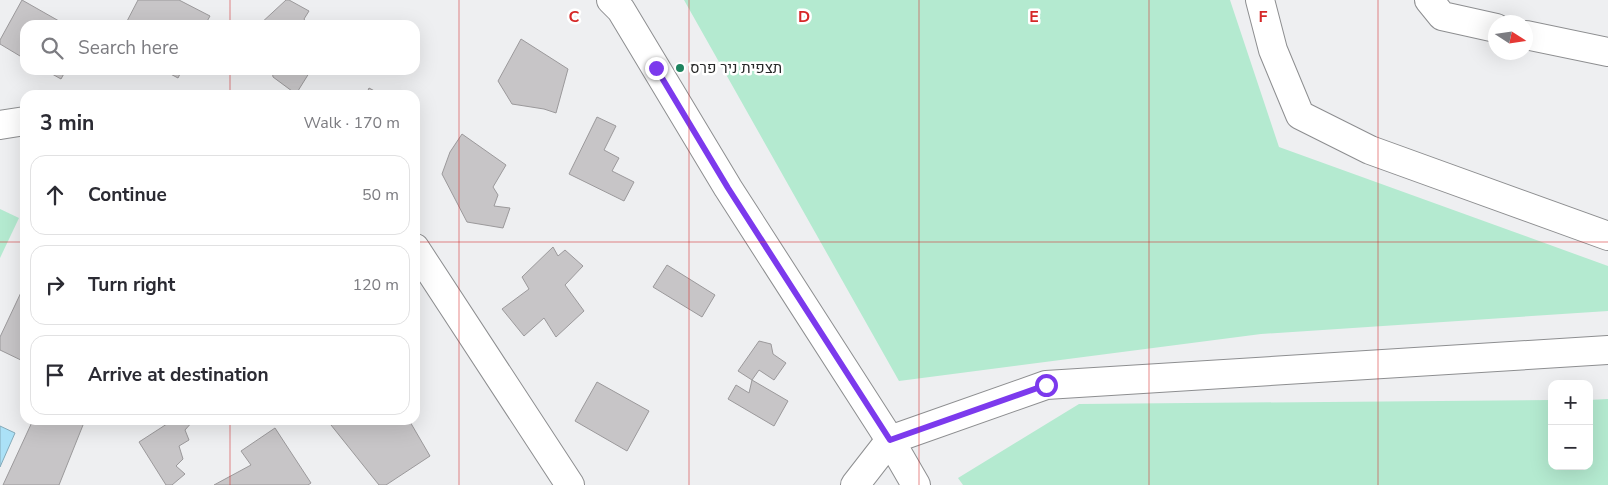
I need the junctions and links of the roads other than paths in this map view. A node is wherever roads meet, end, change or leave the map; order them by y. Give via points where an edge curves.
1 (611, 0) edge
2 (1260, 0) edge
3 (1429, 0) edge
4 (1488, 26) edge
5 (1533, 36) edge
6 (1608, 52) edge
7 (20, 122) edge
8 (0, 125) edge
9 (1608, 236) edge
10 (420, 255) edge
11 (1608, 350) edge
12 (890, 440) junction
13 (570, 485) edge
14 (855, 485) edge
15 (916, 485) edge

1 - 12 street via 621,10 728,188
2 - 9 street via 1273,50 1300,115 1370,150
3 - 4 street via 1442,16
5 - 6 street
7 - 8 street
10 - 13 street
11 - 12 street via 1046,385
12 - 14 street
12 - 15 street

